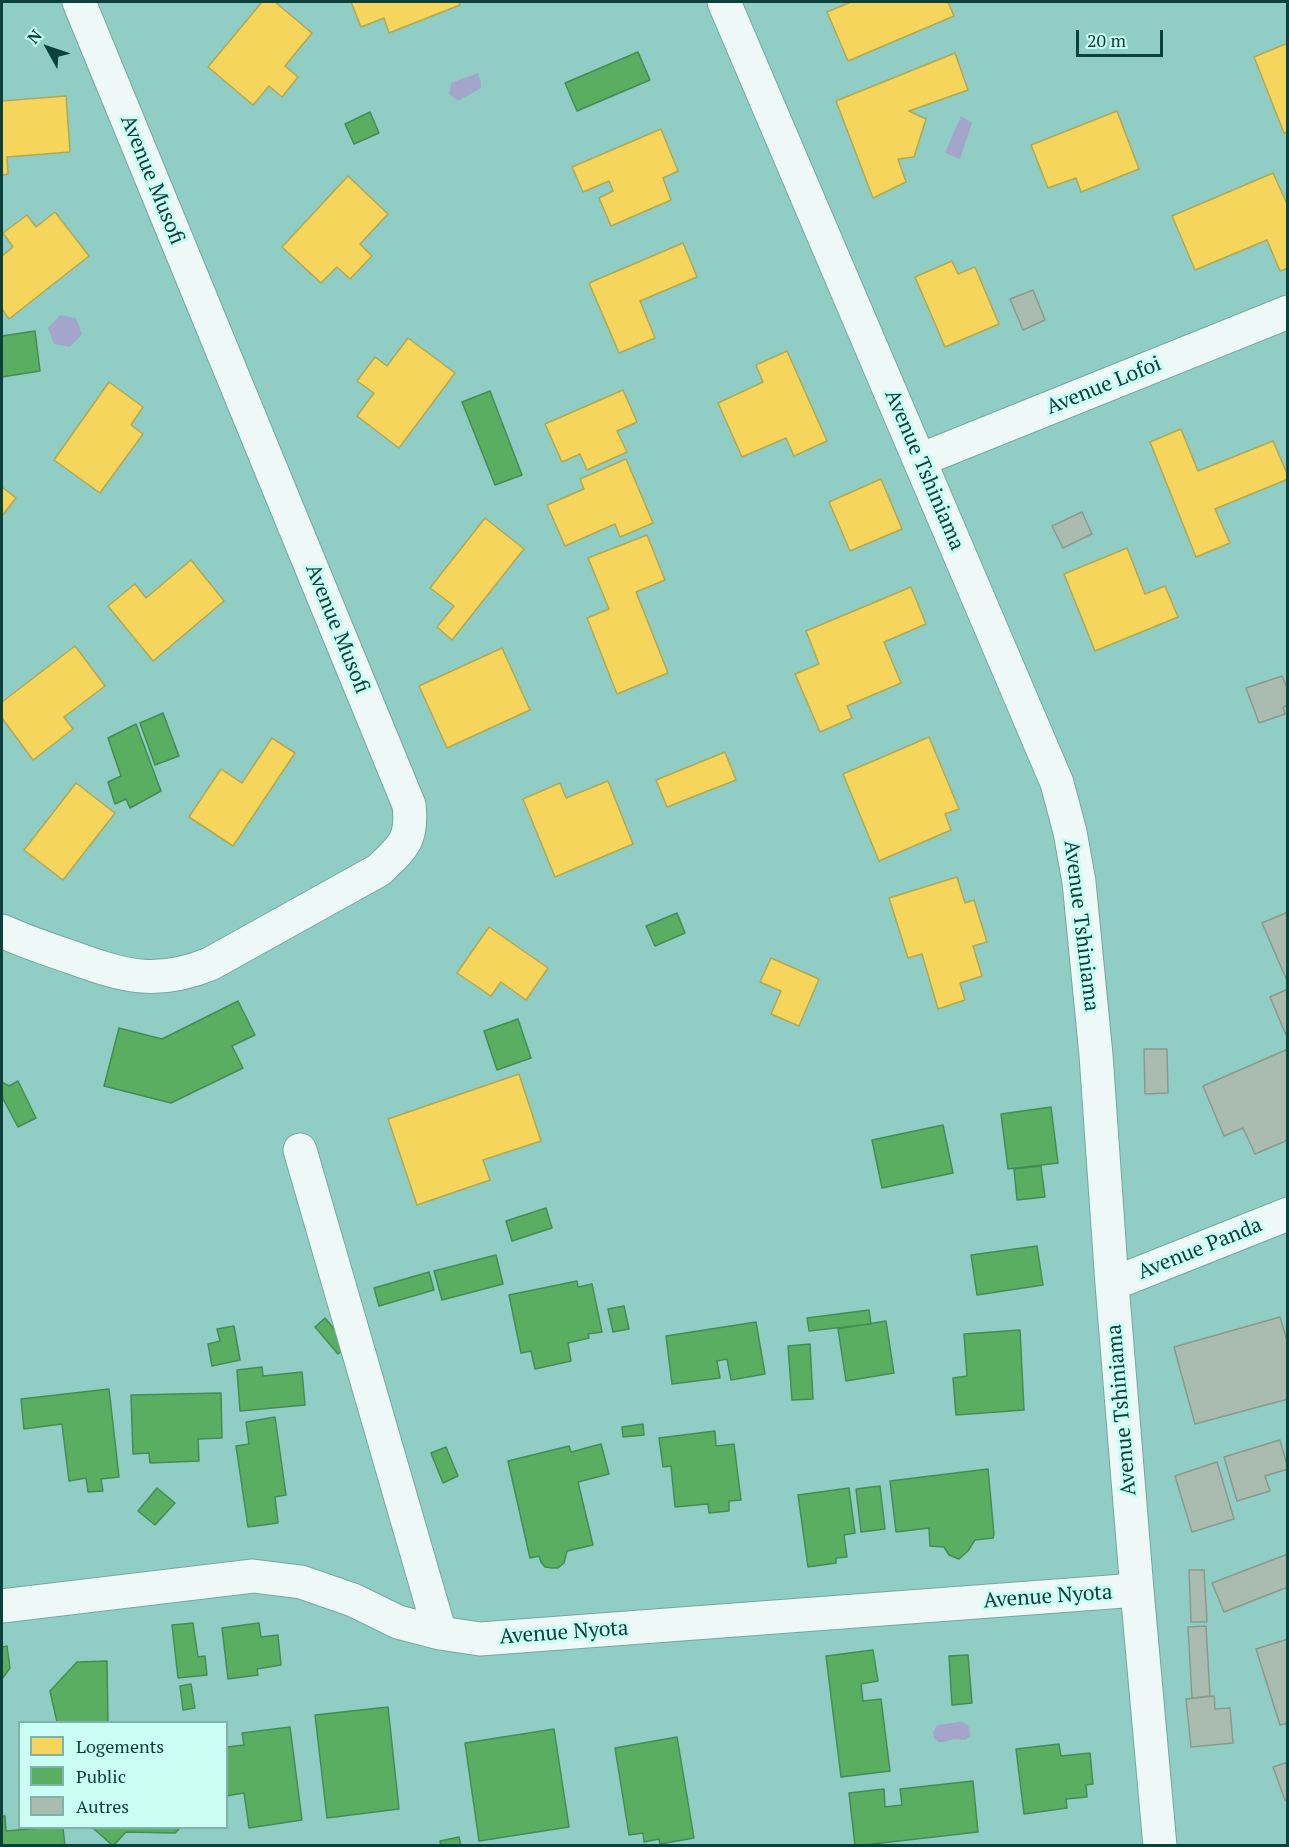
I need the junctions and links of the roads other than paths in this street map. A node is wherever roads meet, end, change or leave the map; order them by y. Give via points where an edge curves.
1 (79, 2) edge
2 (724, 2) edge
3 (1287, 312) edge
4 (920, 460) junction
5 (2, 931) edge
6 (300, 1150) dead end
7 (1287, 1214) edge
8 (1112, 1284) junction
9 (1137, 1590) junction
10 (2, 1606) edge
11 (440, 1633) junction
12 (1160, 1845) edge

1 - 5 street, Avenue Musofi via 409,805 411,820 410,832 400,850 379,870 189,973 138,977 111,972
2 - 4 street, Avenue Tshiniama
3 - 4 street, Avenue Lofoi
4 - 8 street, Avenue Tshiniama via 1057,783 1070,832 1079,882 1096,1055
6 - 11 street
7 - 8 street, Avenue Panda
8 - 9 street, Avenue Tshiniama
9 - 11 street, Avenue Nyota via 480,1639
9 - 12 street, Avenue Tshiniama
10 - 11 street, Avenue Nyota via 253,1576 301,1581 398,1622

